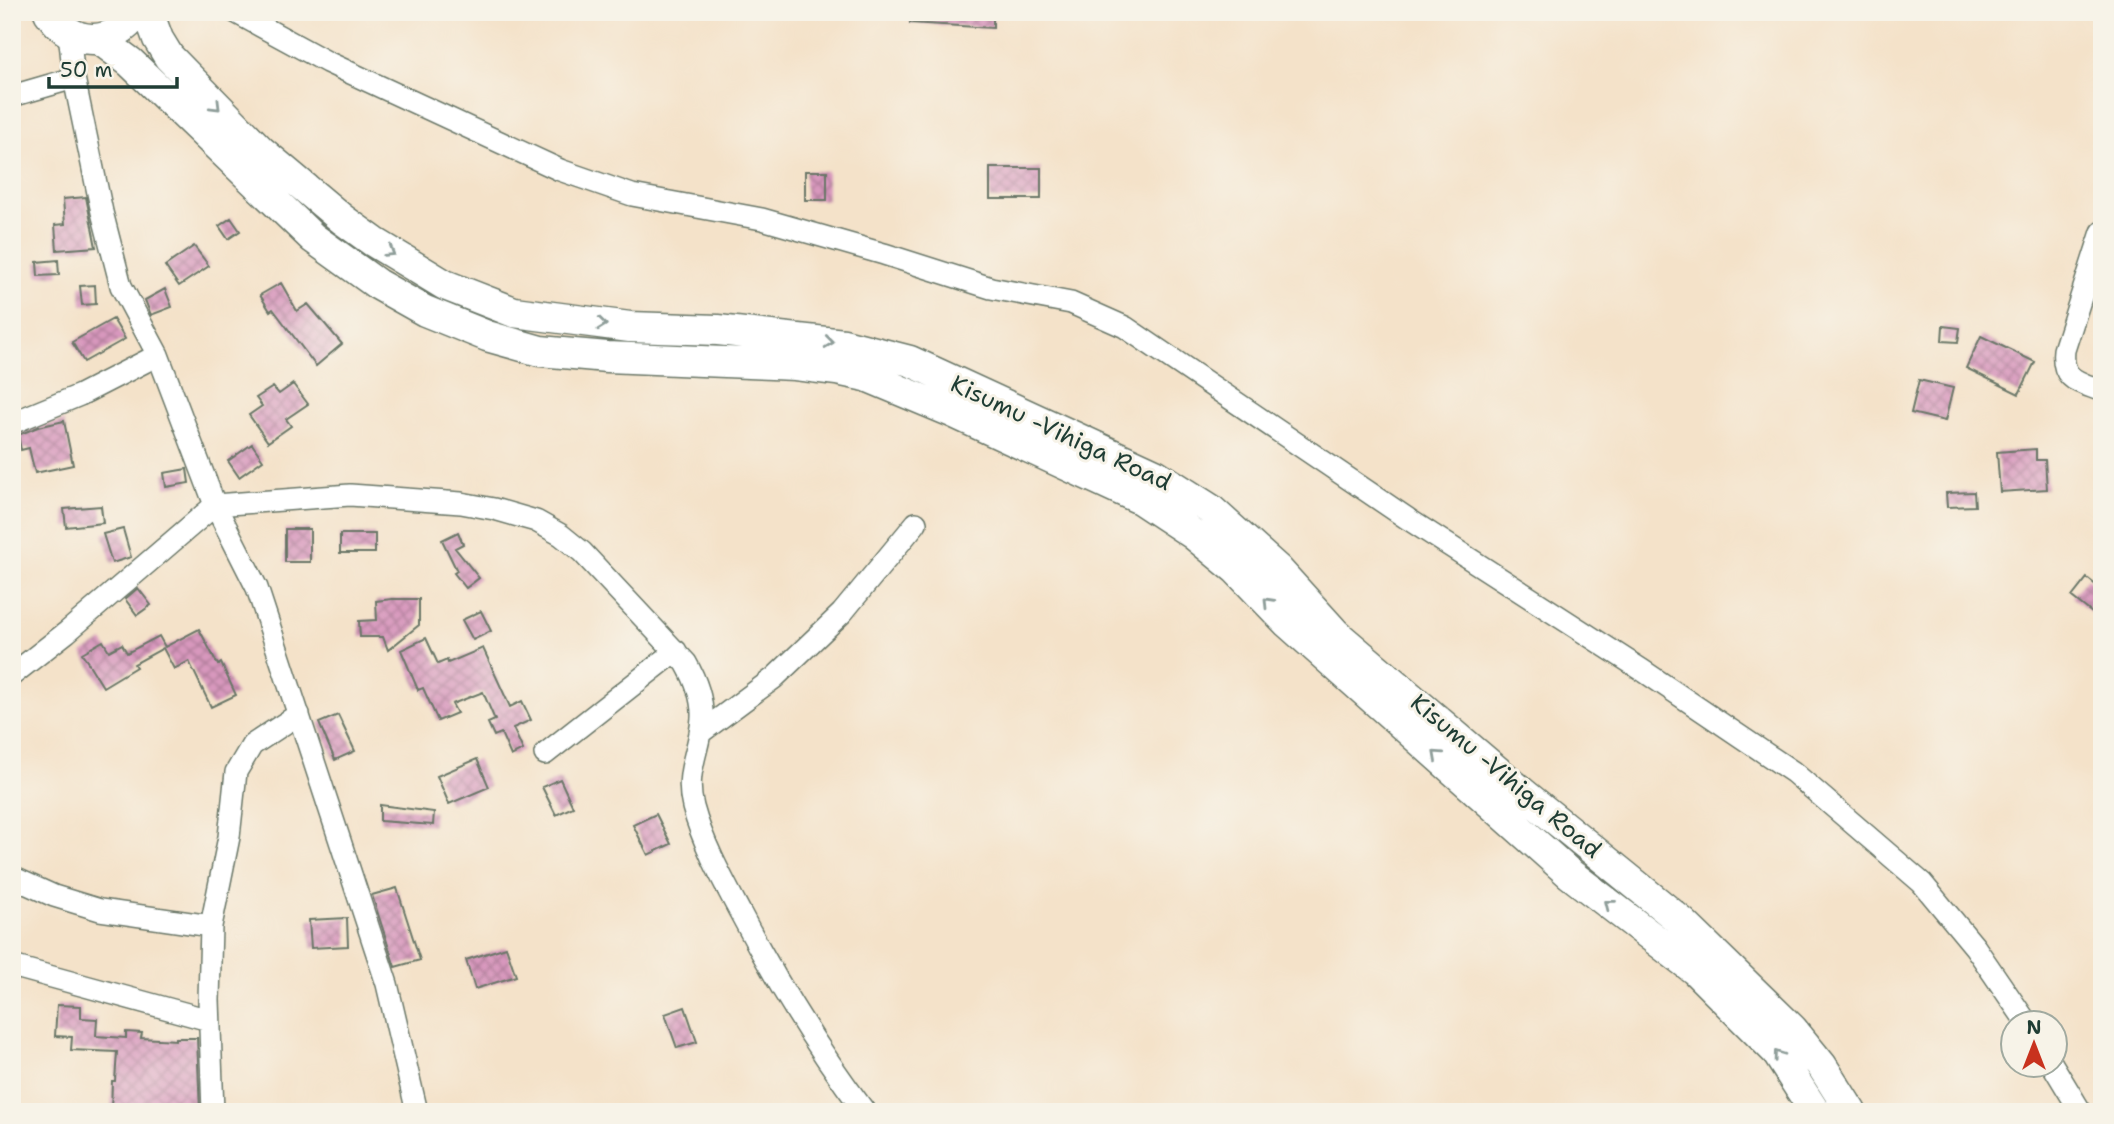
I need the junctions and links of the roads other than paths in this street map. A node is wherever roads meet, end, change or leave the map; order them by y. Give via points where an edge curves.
1 (138, 12) edge
2 (148, 12) edge
3 (235, 12) edge
4 (59, 23) edge
5 (99, 39) junction
6 (74, 78) junction
7 (12, 96) edge
8 (2102, 232) edge
9 (158, 355) junction
10 (2102, 391) edge
11 (12, 423) edge
12 (215, 505) junction
13 (916, 523) dead end
14 (676, 650) junction
15 (12, 675) edge
16 (299, 714) junction
17 (700, 733) junction
18 (545, 754) dead end
19 (12, 877) edge
20 (211, 926) junction
21 (12, 966) edge
22 (2017, 1009) edge
23 (209, 1020) junction
24 (2060, 1078) edge
25 (213, 1112) edge
26 (417, 1112) edge
27 (865, 1112) edge
28 (1815, 1112) edge
29 (1851, 1112) edge
30 (2081, 1112) edge

1 - 5 highway via 115,35
2 -> 29 highway, Kisumu -Vihiga Road via 169,57 261,150 342,219 445,285 514,312 617,326 718,330 844,344 910,361 1155,474 1210,509 1279,570 1336,634 1683,923 1792,1029
3 - 22 street via 327,62 559,170 632,195 762,219 991,288 1071,303 1125,327 1793,772 1922,883 1975,947
4 - 5 highway via 84,38
4 - 6 street
28 -> 5 highway, Kisumu -Vihiga Road via 1776,1051 1695,970 1570,873 1288,623 1237,570 1140,499 866,376 795,365 540,351 487,337 425,311 377,284 313,238 130,62
6 - 7 street
6 - 9 street via 121,286
8 - 10 street via 2063,364 2069,375
9 - 11 street
9 - 12 street
12 - 14 street via 350,495 461,503 525,518 561,535 582,552
12 - 15 street
12 - 16 street via 257,588
13 - 17 street via 832,622 774,678
14 - 17 street via 696,680
14 - 18 street
16 - 20 street via 252,745 236,772 229,837
16 - 26 street via 387,984
17 - 27 street via 689,779 693,808 707,843 765,959
19 - 20 street via 100,910
20 - 23 street
21 - 23 street
23 - 25 street
24 - 30 street

